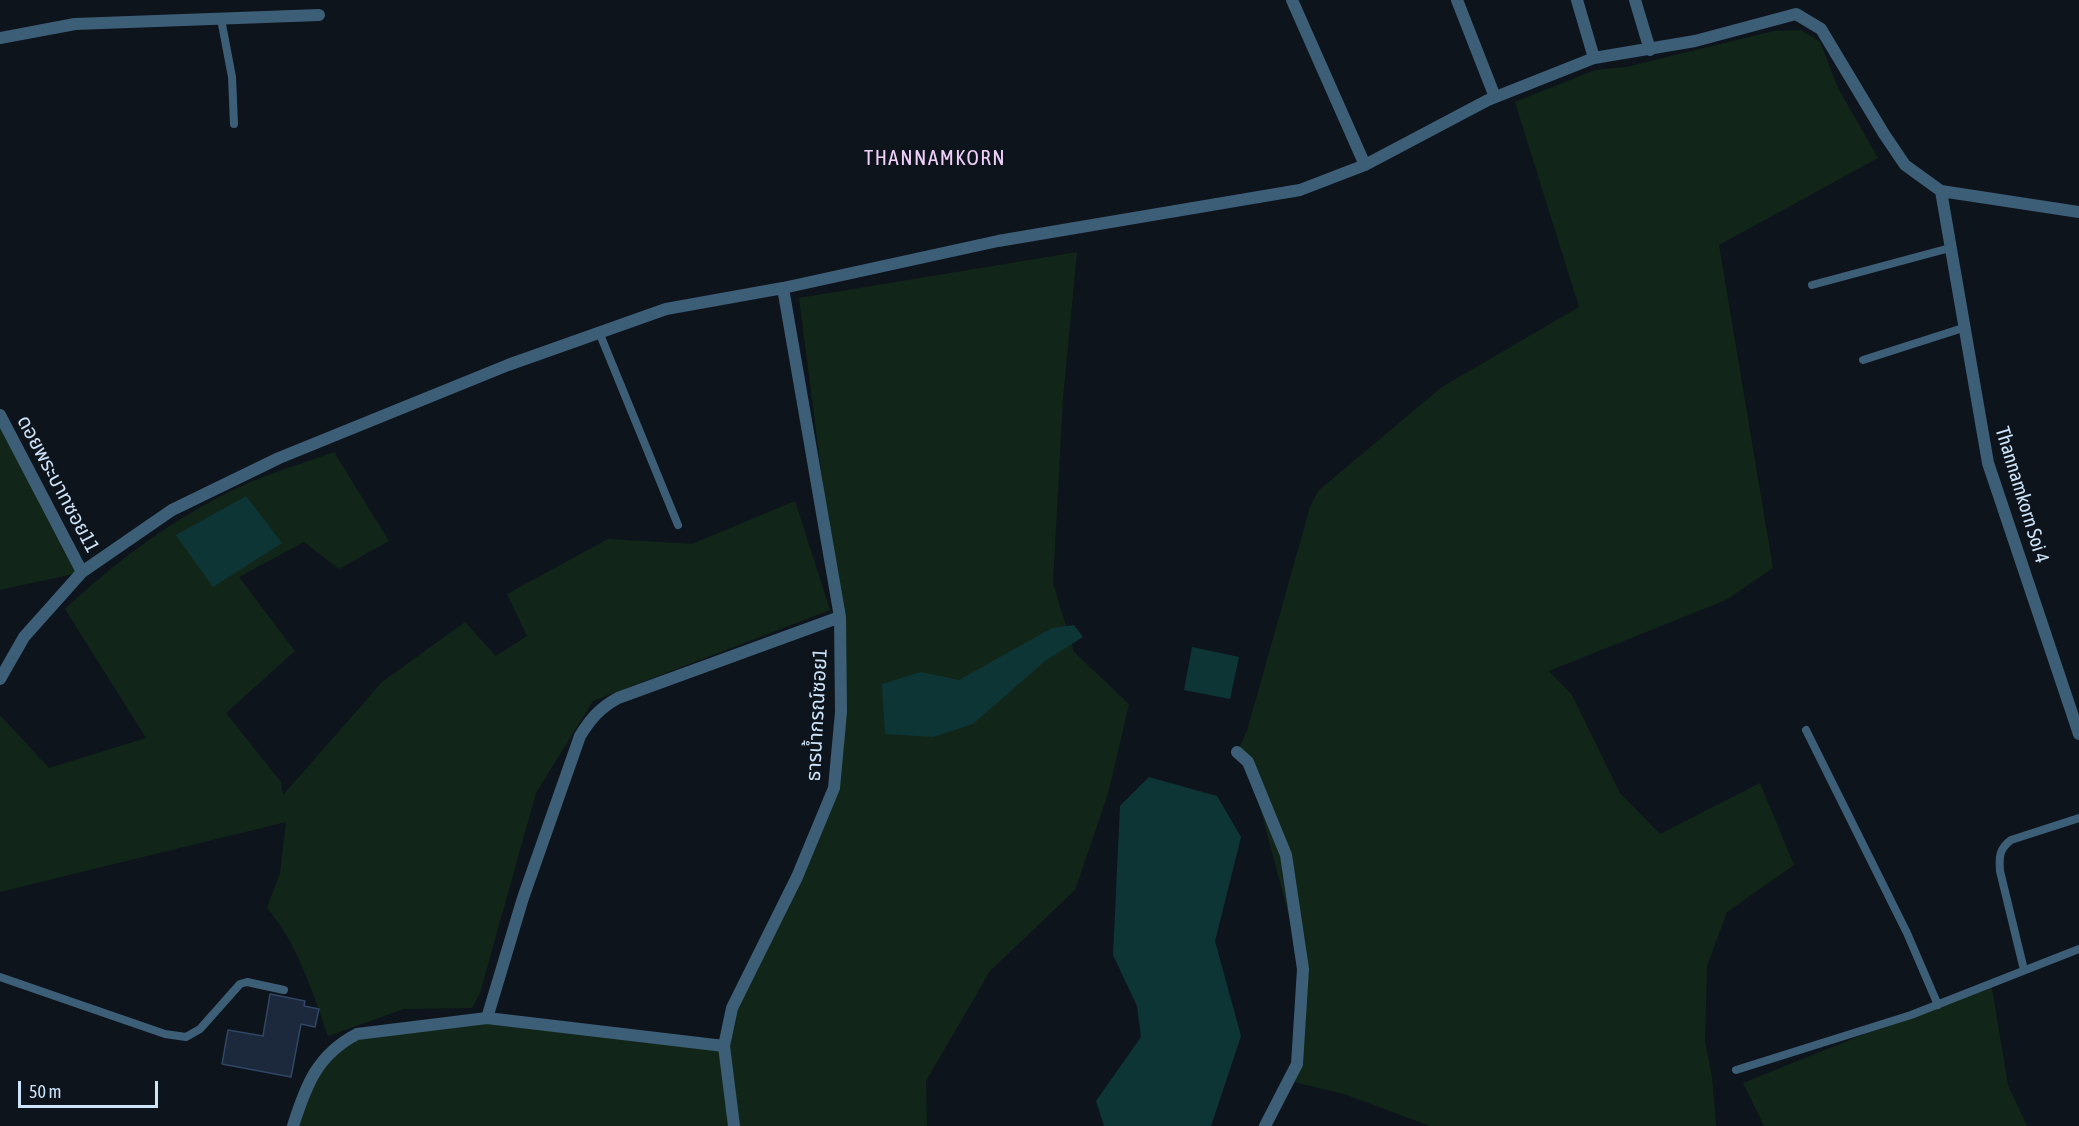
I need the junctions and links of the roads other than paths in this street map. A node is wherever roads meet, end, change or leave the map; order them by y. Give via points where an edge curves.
1 (1292, 0) edge
2 (1457, 0) edge
3 (1577, 0) edge
4 (1635, 0) edge
5 (319, 15) dead end
6 (220, 19) junction
7 (0, 38) edge
8 (1650, 50) junction
9 (1594, 57) junction
10 (1495, 97) junction
11 (234, 124) dead end
12 (1365, 165) junction
13 (1941, 191) junction
14 (2079, 212) edge
15 (1950, 248) junction
16 (1812, 285) dead end
17 (783, 288) junction
18 (1963, 328) junction
19 (599, 332) junction
20 (1863, 360) dead end
21 (0, 415) edge
22 (678, 525) dead end
23 (82, 572) junction
24 (840, 617) junction
25 (0, 679) edge
26 (1806, 730) dead end
27 (2079, 734) edge
28 (1237, 752) dead end
29 (2079, 818) edge
30 (2079, 949) edge
31 (2024, 970) junction
32 (0, 977) edge
33 (284, 990) dead end
34 (1938, 1005) junction
35 (487, 1018) junction
36 (724, 1046) junction
37 (1736, 1070) dead end
38 (293, 1126) edge
39 (734, 1126) edge
40 (1265, 1126) edge

1 - 12 street
2 - 10 street
3 - 9 street
4 - 8 street
5 - 6 street
6 - 7 street via 75,24
6 - 11 lane via 232,77
8 - 9 street
8 - 13 street via 1796,14 1821,28 1905,165
9 - 10 street
10 - 12 street
12 - 17 street via 1300,190 998,241
13 - 14 street
13 - 15 street, Thannamkorn Soi 4
15 - 16 lane
15 - 18 street, Thannamkorn Soi 4
17 - 19 street via 666,309
17 - 24 street, ธารน้ำกรณ์ซอย1
18 - 20 lane
18 - 27 street, Thannamkorn Soi 4 via 1988,463
19 - 22 lane
19 - 23 street via 279,458 172,510
21 - 23 street, ดอยพระบาทซอย11
23 - 25 street via 24,637
24 - 35 street via 618,698 591,718 580,736 522,898
24 - 36 street, ธารน้ำกรณ์ซอย1 via 841,712 834,788 797,877 732,1008
26 - 34 lane via 1907,933
28 - 40 street via 1248,762 1286,855 1303,969 1297,1064
29 - 31 lane via 2011,840 1999,855
30 - 31 lane
31 - 34 lane
32 - 33 lane via 165,1034 186,1037 200,1029 240,984
34 - 37 lane
35 - 36 street
35 - 38 street via 357,1034 345,1040 305,1086
36 - 39 street, ธารน้ำกรณ์ซอย1

